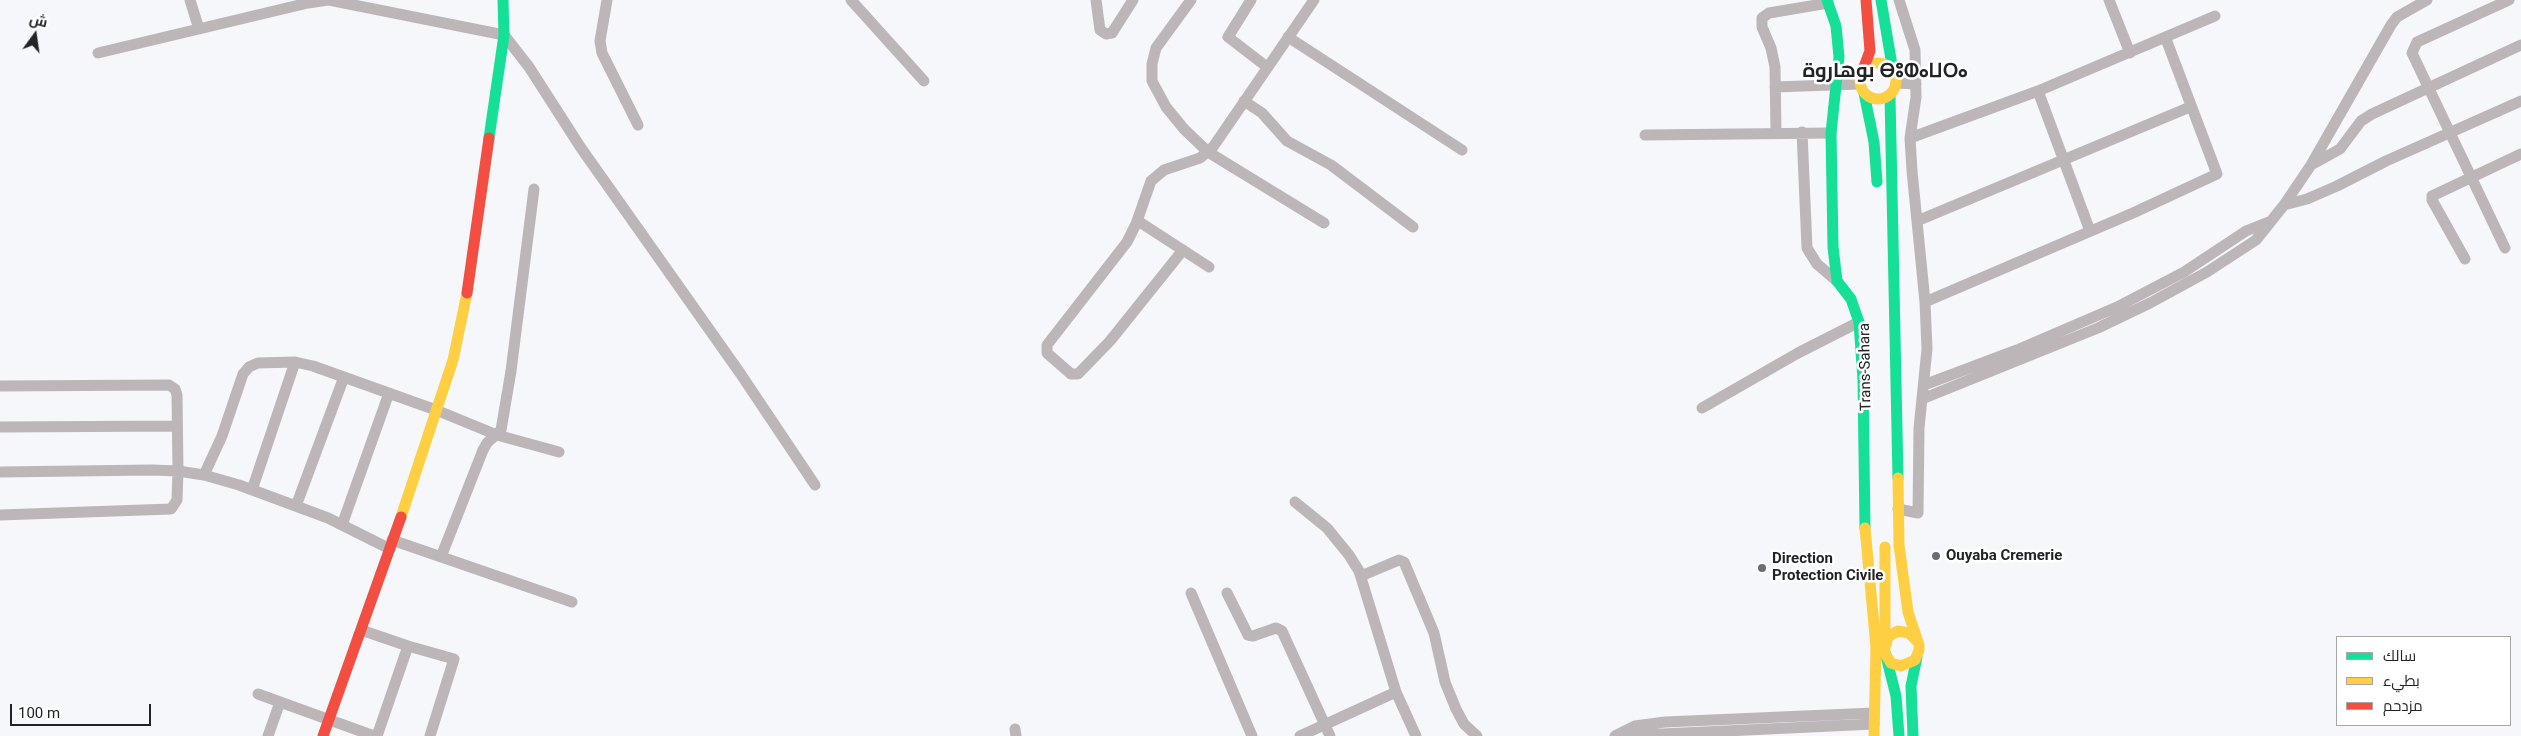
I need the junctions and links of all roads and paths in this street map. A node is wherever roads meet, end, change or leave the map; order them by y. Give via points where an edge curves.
1 (190, 0) edge
2 (329, 0) edge
3 (503, 0) edge
4 (607, 0) edge
5 (851, 0) edge
6 (1096, 0) edge
7 (1133, 0) edge
8 (1192, 0) edge
9 (1251, 0) edge
10 (1314, 0) edge
11 (1866, 0) edge
12 (1881, 0) edge
13 (1899, 0) edge
14 (2109, 0) edge
15 (2427, 0) edge
16 (2509, 0) edge
17 (1828, 2) edge
18 (1796, 4) edge
19 (2216, 16) dead end
20 (199, 29) junction
21 (504, 35) junction
22 (1288, 37) junction
23 (2166, 39) junction
24 (2521, 45) edge
25 (98, 53) dead end
26 (2130, 53) junction
27 (1267, 67) junction
28 (1893, 70) junction
29 (924, 81) dead end
30 (1896, 83) junction
31 (1835, 84) junction
32 (1862, 84) junction
33 (1916, 84) junction
34 (1775, 87) junction
35 (2428, 88) junction
36 (2038, 91) junction
37 (1890, 96) junction
38 (1244, 101) junction
39 (2521, 101) edge
40 (2190, 107) junction
41 (638, 125) dead end
42 (2451, 131) junction
43 (1776, 132) junction
44 (1802, 132) junction
45 (1831, 133) junction
46 (1645, 135) dead end
47 (1910, 138) junction
48 (1462, 150) dead end
49 (1208, 152) junction
50 (2521, 154) edge
51 (2064, 159) junction
52 (2311, 165) junction
53 (2471, 178) junction
54 (534, 189) dead end
55 (1878, 195) dead end
56 (2284, 205) junction
57 (1138, 221) junction
58 (1917, 221) junction
59 (1324, 223) dead end
60 (1413, 227) dead end
61 (2090, 231) junction
62 (2505, 248) dead end
63 (1183, 250) junction
64 (2465, 259) dead end
65 (1209, 267) dead end
66 (1837, 281) junction
67 (1925, 302) junction
68 (1859, 322) junction
69 (2027, 351) junction
70 (295, 362) junction
71 (344, 377) junction
72 (1924, 385) junction
73 (0, 386) edge
74 (389, 393) junction
75 (1922, 399) junction
76 (1702, 408) dead end
77 (436, 410) junction
78 (177, 426) junction
79 (0, 427) edge
80 (497, 435) junction
81 (559, 452) dead end
82 (178, 471) junction
83 (0, 472) edge
84 (204, 475) junction
85 (815, 485) dead end
86 (252, 490) junction
87 (1296, 502) dead end
88 (296, 506) junction
89 (1898, 509) junction
90 (0, 515) edge
91 (342, 525) junction
92 (1885, 537) dead end
93 (391, 544) junction
94 (441, 557) junction
95 (1360, 576) junction
96 (1191, 593) dead end
97 (1227, 593) dead end
98 (572, 602) dead end
99 (361, 630) junction
100 (1917, 641) junction
101 (408, 646) junction
102 (1882, 647) junction
103 (1917, 657) junction
104 (1396, 692) junction
105 (258, 694) dead end
106 (280, 702) junction
107 (1874, 718) junction
108 (329, 720) junction
109 (1325, 724) junction
110 (268, 736) edge
111 (323, 736) edge
112 (376, 736) edge
113 (430, 736) edge
114 (1252, 736) edge
115 (1300, 736) edge
116 (1330, 736) edge
117 (1416, 736) edge
118 (1477, 736) edge
119 (1616, 736) edge
120 (1874, 736) edge
121 (1899, 736) edge
122 (1913, 736) edge

1 - 20 street
2 - 20 street
2 - 21 street
3 - 21 main road
4 - 41 street via 600,41 602,53
5 - 29 street
6 - 7 street via 1100,30 1106,34 1112,32
8 - 49 street via 1156,48 1151,75 1166,107
9 - 27 street via 1228,37
10 - 22 street
11 - 32 main road via 1870,51
12 - 28 main road
13 - 33 street via 1915,50
14 - 26 street
15 - 52 street via 2397,17 2391,25
16 - 35 street via 2414,45 2414,59
17 - 18 street
17 - 31 main road via 1836,26 1839,57
18 - 34 street via 1762,18 1773,58
19 - 23 street
20 - 25 street
21 - 77 main road via 465,309 453,360
21 - 85 street
22 - 27 street
22 - 48 street
23 - 26 street
23 - 40 street
24 - 35 street
26 - 36 street
27 - 38 street
28 - 30 main road
28 - 32 main road via 1878,63 1867,67
30 - 33 street
30 - 37 main road
31 - 32 street
31 - 34 street
31 - 45 main road
32 - 37 main road via 1874,99
32 - 55 main road via 1874,142
33 - 47 street
34 - 43 street
35 - 42 street
35 - 52 street via 2362,121 2340,149
36 - 47 street
36 - 51 street
37 - 89 main road, Trans-Sahara
38 - 49 street
38 - 60 street via 1262,113 1287,141 1331,165
39 - 42 street
40 - 51 street
40 - 61 street via 2217,174
42 - 53 street
42 - 56 street via 2337,186
43 - 44 street
43 - 46 street
44 - 45 street
44 - 66 street via 1807,248 1817,264
45 - 66 main road via 1833,247
47 - 58 street
49 - 57 street via 1156,174 1147,187
49 - 59 street
50 - 53 street
51 - 58 street
51 - 61 street
52 - 56 street
53 - 62 street
53 - 64 street via 2431,198
54 - 80 street via 511,371 502,430
56 - 69 street via 2256,240 2207,272
57 - 63 street
57 - 63 street via 1127,242 1047,346 1047,353 1071,374 1078,374 1110,341
58 - 67 street
61 - 67 street
63 - 65 street
66 - 68 main road via 1851,299
67 - 72 street via 1927,349
68 - 76 street
68 - 102 main road via 1865,537
69 - 72 street
69 - 75 street
70 - 71 street
70 - 84 street via 258,363 249,367
70 - 86 street
71 - 74 street
71 - 88 street
72 - 75 street
73 - 78 street via 169,385 177,395
74 - 77 street
74 - 91 street
75 - 89 street via 1918,512
77 - 80 street
77 - 93 main road
78 - 79 street
78 - 82 street
80 - 81 street
80 - 94 street via 483,450
82 - 83 street
82 - 84 street
82 - 90 street via 177,500 171,509
84 - 86 street
86 - 88 street
87 - 95 street via 1327,528 1349,555
88 - 91 street
89 - 100 main road, Trans-Sahara via 1903,587
91 - 93 street
92 - 102 main road
93 - 94 street
93 - 99 main road
94 - 98 street
95 - 104 street
95 - 118 street via 1399,560 1404,562 1434,632 1456,709 1464,724
96 - 114 street
97 - 109 street via 1248,635 1276,628 1282,631
99 - 101 street
99 - 108 main road
100 - 102 main road via 1909,632 1898,631
100 - 103 main road
101 - 112 street
101 - 113 street via 454,659
102 - 103 main road via 1891,662 1901,666
102 - 107 main road
102 - 121 main road via 1896,696
103 - 122 main road via 1912,686
104 - 109 street
104 - 117 street
105 - 106 street
106 - 108 street
106 - 110 street
107 - 119 street via 1666,728 1635,726
107 - 120 main road
108 - 111 main road
108 - 112 street
109 - 115 street
109 - 116 street

